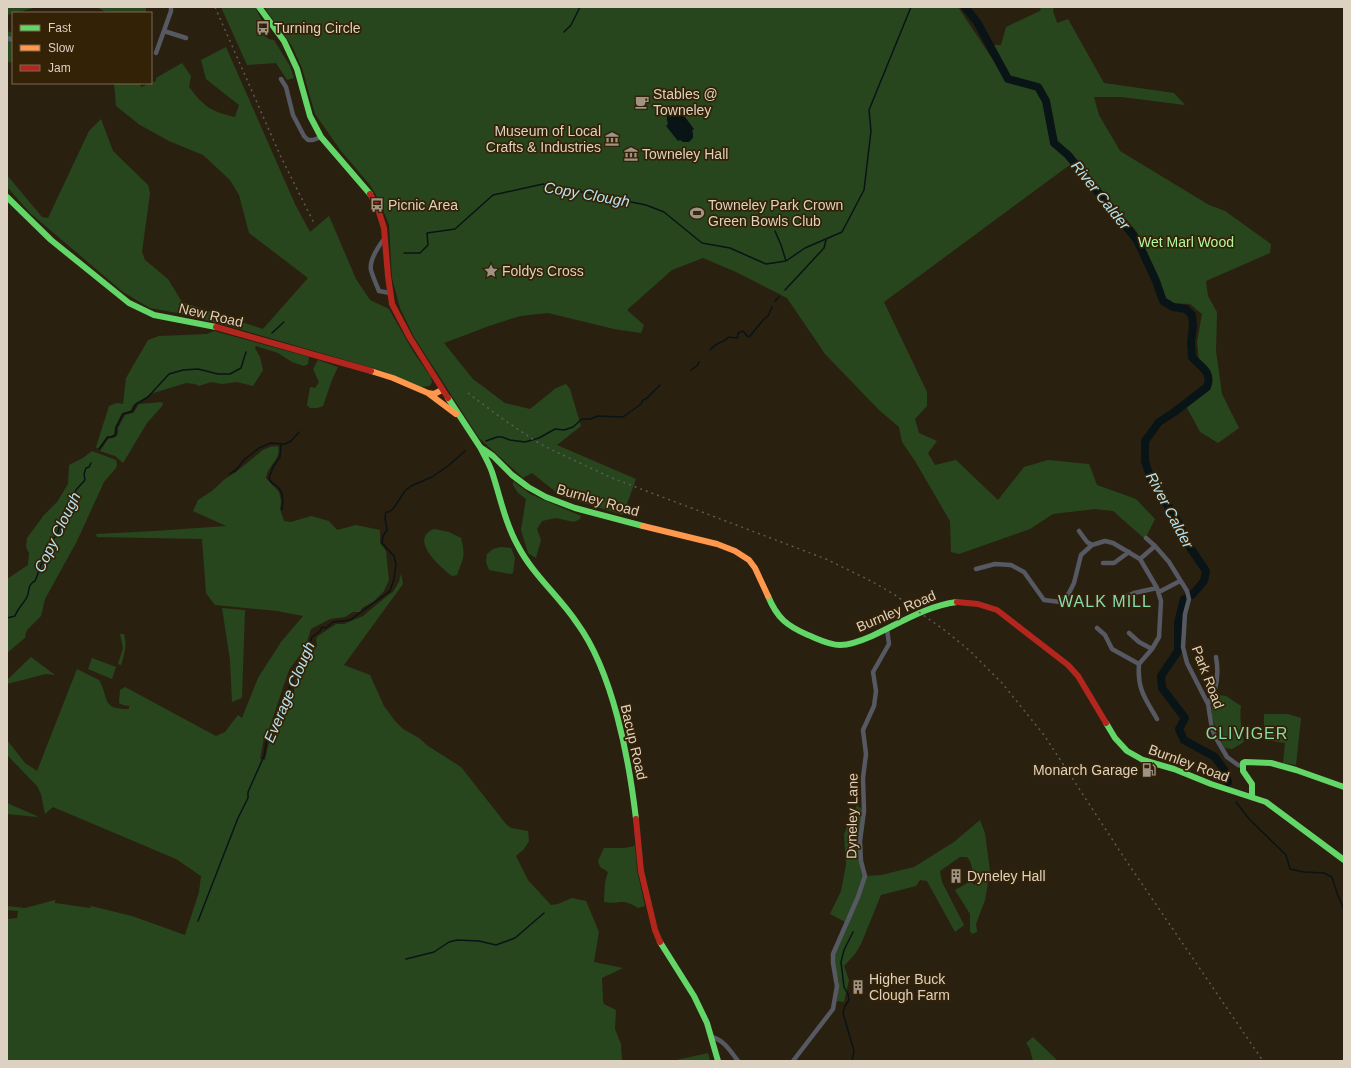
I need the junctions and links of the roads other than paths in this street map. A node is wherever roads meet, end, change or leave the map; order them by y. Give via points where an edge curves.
1 (171, 7) edge
2 (259, 7) edge
3 (164, 31) junction
4 (186, 38) dead end
5 (156, 53) dead end
6 (281, 79) dead end
7 (321, 137) junction
8 (7, 197) edge
9 (385, 237) junction
10 (390, 293) junction
11 (442, 390) junction
12 (428, 393) junction
13 (461, 418) junction
14 (480, 447) junction
15 (1079, 531) dead end
16 (1146, 538) dead end
17 (1092, 545) junction
18 (1155, 546) junction
19 (1129, 552) junction
20 (1140, 559) junction
21 (1103, 563) dead end
22 (976, 569) dead end
23 (1180, 581) junction
24 (1158, 590) junction
25 (1127, 596) dead end
26 (1098, 628) dead end
27 (887, 629) junction
28 (1129, 633) dead end
29 (1152, 649) junction
30 (1216, 657) dead end
31 (1138, 664) junction
32 (1208, 704) junction
33 (1158, 719) dead end
34 (1242, 766) junction
35 (1344, 787) edge
36 (1252, 797) junction
37 (1344, 860) edge
38 (712, 1037) junction
39 (718, 1061) edge
40 (738, 1061) edge
41 (793, 1061) edge

1 - 3 street
2 - 7 main road via 284,41 297,69 310,116
3 - 4 street
3 - 5 street
6 - 7 street via 304,136 308,140
7 - 9 main road via 366,189 377,206
8 - 12 main road, New Road via 24,215 130,304 154,315 211,326 368,370
9 - 10 main road
9 - 10 street via 373,257 371,268 379,291
10 - 11 main road via 392,304 410,338
11 - 12 main road via 434,394
11 - 13 main road
12 - 13 main road, New Road
13 - 14 main road
14 - 27 main road, Burnley Road via 489,452 520,481 548,498 611,518 722,546 742,555 759,574 781,619 801,632 841,645
14 - 38 main road, Bacup Road via 491,470 517,545 530,565 577,622 600,665 616,712 624,749 633,794 641,871 656,930 664,949 694,996
15 - 17 street
16 - 18 street
17 - 19 street via 1105,541
17 - 22 street via 1081,555 1074,583 1060,602 1044,600 1024,572 1011,565 995,564
18 - 20 street
18 - 23 street via 1169,562
19 - 20 street
19 - 21 street via 1114,563
20 - 24 street
23 - 24 street
23 - 32 street, Park Road via 1187,591 1188,599 1182,647 1187,663
24 - 25 street
24 - 29 street via 1161,601 1159,637
26 - 31 street via 1112,649
27 - 36 main road, Burnley Road via 923,610 941,604 970,602 986,605 1068,665 1078,676 1115,738 1127,751 1143,760
27 - 41 street, Dyneley Lane via 889,644 873,672 876,691 874,706 863,730 866,754 860,841 865,876 832,954 838,986 834,1009
28 - 29 street
29 - 31 street
30 - 32 street via 1218,681 1214,696
31 - 33 street via 1142,694
32 - 34 street, Park Road via 1212,729 1223,752
34 - 35 main road via 1245,762 1271,763
34 - 36 main road, Park Road via 1252,785
36 - 37 main road, Burnley Road via 1266,802
38 - 39 main road, Bacup Road
38 - 40 street via 723,1043

